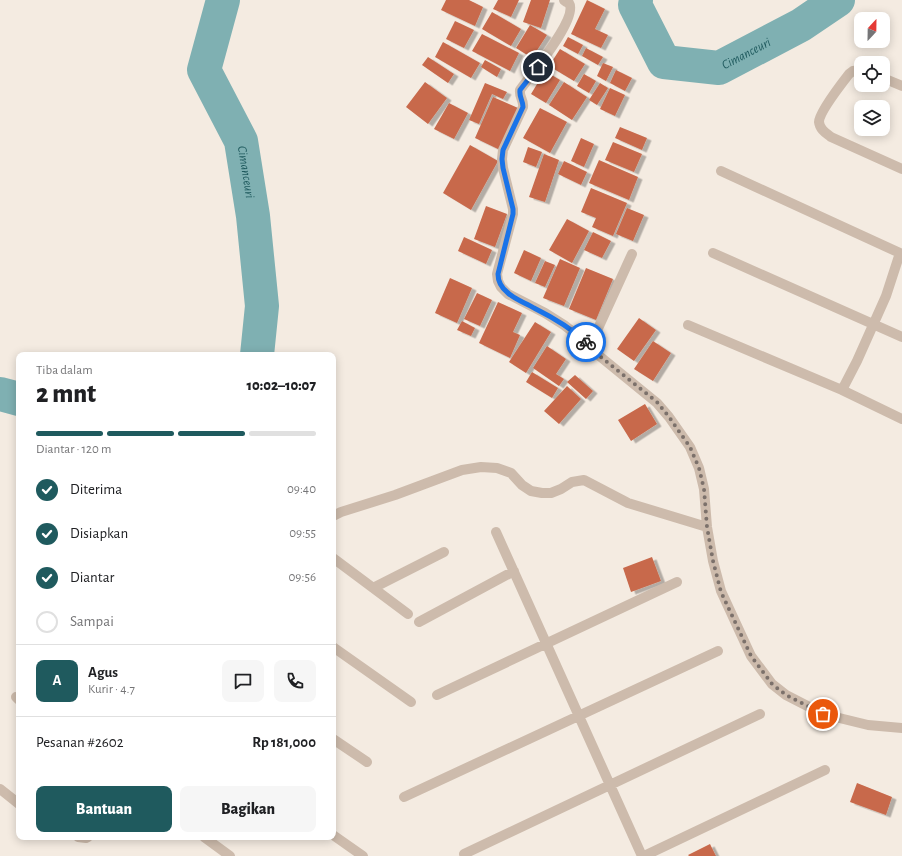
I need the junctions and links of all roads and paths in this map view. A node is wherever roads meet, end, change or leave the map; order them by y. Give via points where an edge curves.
1 (564, 0) edge
2 (854, 71) edge
3 (890, 81) edge
4 (902, 86) edge
5 (902, 169) edge
6 (722, 171) dead end
7 (713, 253) dead end
8 (901, 253) edge
9 (632, 254) dead end
10 (874, 324) junction
11 (688, 325) dead end
12 (902, 337) edge
13 (590, 346) junction
14 (842, 390) junction
15 (902, 420) edge
16 (336, 514) edge
17 (707, 527) junction
18 (496, 532) dead end
19 (444, 552) dead end
20 (336, 560) edge
21 (514, 571) junction
22 (677, 582) dead end
23 (373, 588) junction
24 (408, 614) dead end
25 (420, 622) dead end
26 (546, 644) junction
27 (336, 649) edge
28 (718, 651) dead end
29 (437, 695) dead end
30 (411, 702) dead end
31 (760, 714) dead end
32 (579, 716) junction
33 (902, 728) edge
34 (336, 741) edge
35 (367, 762) dead end
36 (825, 770) dead end
37 (610, 785) junction
38 (0, 789) edge
39 (404, 797) dead end
40 (16, 802) edge
41 (336, 837) edge
42 (208, 840) edge
43 (464, 854) dead end
44 (230, 856) edge
45 (363, 856) edge
46 (643, 856) edge

1 - 13 street via 570,7 569,16 556,40 520,90 523,107 503,150 503,168 513,214 498,281 508,294 564,325
2 - 5 street via 849,74 822,113 819,122 821,127 831,137
3 - 4 street
6 - 8 street
7 - 10 street
8 - 10 street
9 - 13 street
10 - 12 street
10 - 14 street
11 - 14 street
13 - 17 street via 657,402 690,447 704,489
14 - 15 street
16 - 17 street via 462,470 481,467 497,468 511,473 522,485 542,493 584,480 628,503
17 - 33 street via 721,592 751,656 772,684 786,695 823,714 868,725
18 - 21 street
19 - 23 street
20 - 23 street
21 - 25 street
21 - 26 street
22 - 26 street
23 - 24 street
26 - 29 street
26 - 32 street
27 - 30 street
28 - 32 street
31 - 37 street
32 - 37 street
32 - 39 street
34 - 35 street
36 - 46 street
37 - 43 street
37 - 46 street
38 - 40 street
41 - 45 street
42 - 44 street

